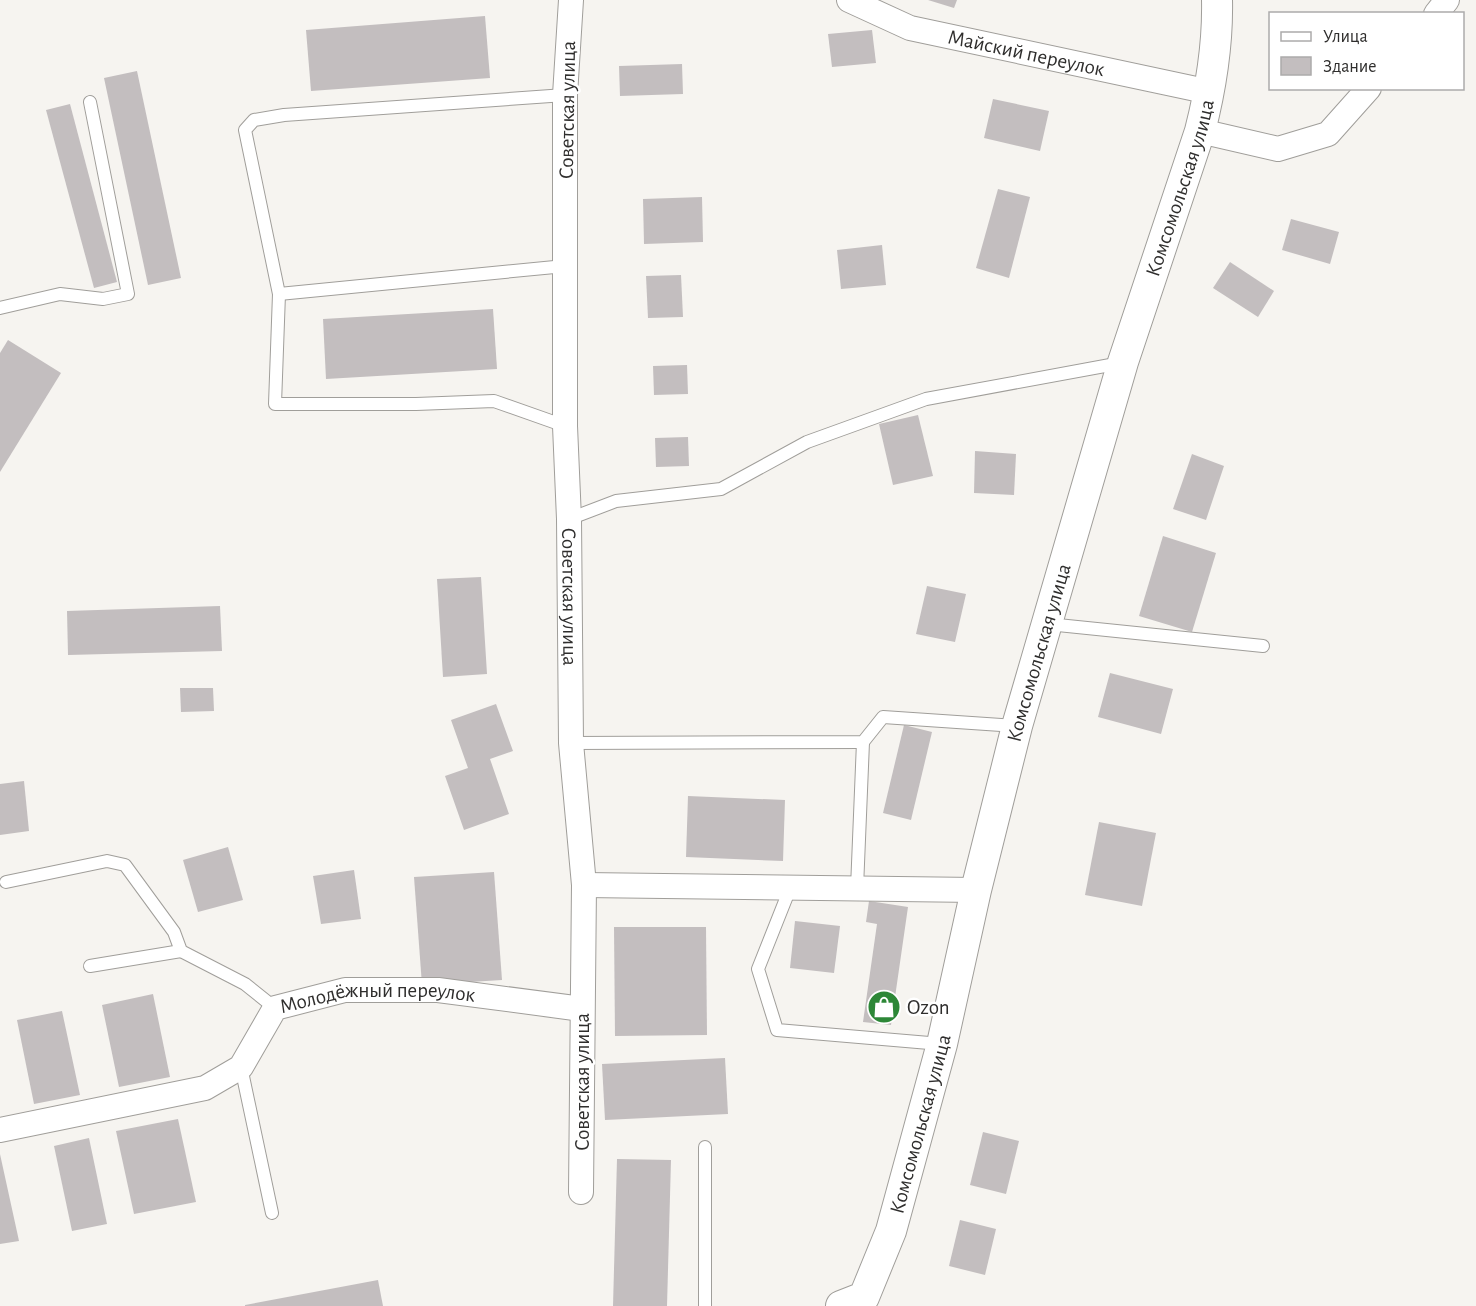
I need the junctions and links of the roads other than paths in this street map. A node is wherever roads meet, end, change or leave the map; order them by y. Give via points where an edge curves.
1 (571, 0) edge
2 (849, 0) edge
3 (1217, 0) edge
4 (1447, 0) edge
5 (1438, 12) edge
6 (1367, 90) edge
7 (1210, 92) junction
8 (565, 95) junction
9 (90, 102) dead end
10 (1200, 131) junction
11 (565, 266) junction
12 (279, 294) junction
13 (0, 308) edge
14 (1122, 362) junction
15 (565, 426) junction
16 (569, 519) junction
17 (1047, 623) junction
18 (1263, 646) dead end
19 (1017, 726) junction
20 (863, 742) junction
21 (571, 743) junction
22 (6, 882) dead end
23 (584, 885) junction
24 (791, 886) junction
25 (857, 888) junction
26 (976, 890) junction
27 (181, 951) junction
28 (90, 966) dead end
29 (275, 1008) junction
30 (582, 1009) junction
31 (942, 1044) junction
32 (241, 1067) junction
33 (0, 1130) edge
34 (705, 1147) dead end
35 (581, 1192) dead end
36 (272, 1213) dead end
37 (855, 1303) edge
38 (705, 1306) edge

1 - 8 street, Советская улица
2 - 7 street, Майский переулок via 910,28
3 - 7 street, Комсомольская улица via 1218,29
4 - 5 street
6 - 10 street via 1328,134 1278,149
7 - 10 street, Комсомольская улица
8 - 11 street, Советская улица
8 - 12 lane via 255,120 244,130
9 - 13 lane via 128,294 103,299 60,294
10 - 14 street, Комсомольская улица
11 - 12 lane
11 - 15 street, Советская улица
12 - 15 lane via 275,404 494,401
14 - 16 lane via 926,399 807,442 721,489 616,501
14 - 17 street, Комсомольская улица
15 - 16 street, Советская улица
16 - 21 street, Советская улица
17 - 18 lane
17 - 19 street, Комсомольская улица
19 - 20 lane via 883,717
19 - 26 street, Комсомольская улица
20 - 21 lane
20 - 25 lane
21 - 23 street, Советская улица
22 - 27 lane via 107,861 125,865 174,932
23 - 24 street
23 - 30 street, Советская улица
24 - 25 street
24 - 31 lane via 758,969 777,1030
25 - 26 street
26 - 31 street, Комсомольская улица
27 - 28 lane
27 - 29 lane via 245,984
29 - 30 street, Молодёжный переулок via 345,990 438,990
29 - 32 street, Молодёжный переулок
30 - 35 street, Советская улица
31 - 37 street, Комсомольская улица via 891,1231
32 - 33 street, Молодёжный переулок via 205,1088
32 - 36 lane
34 - 38 lane

